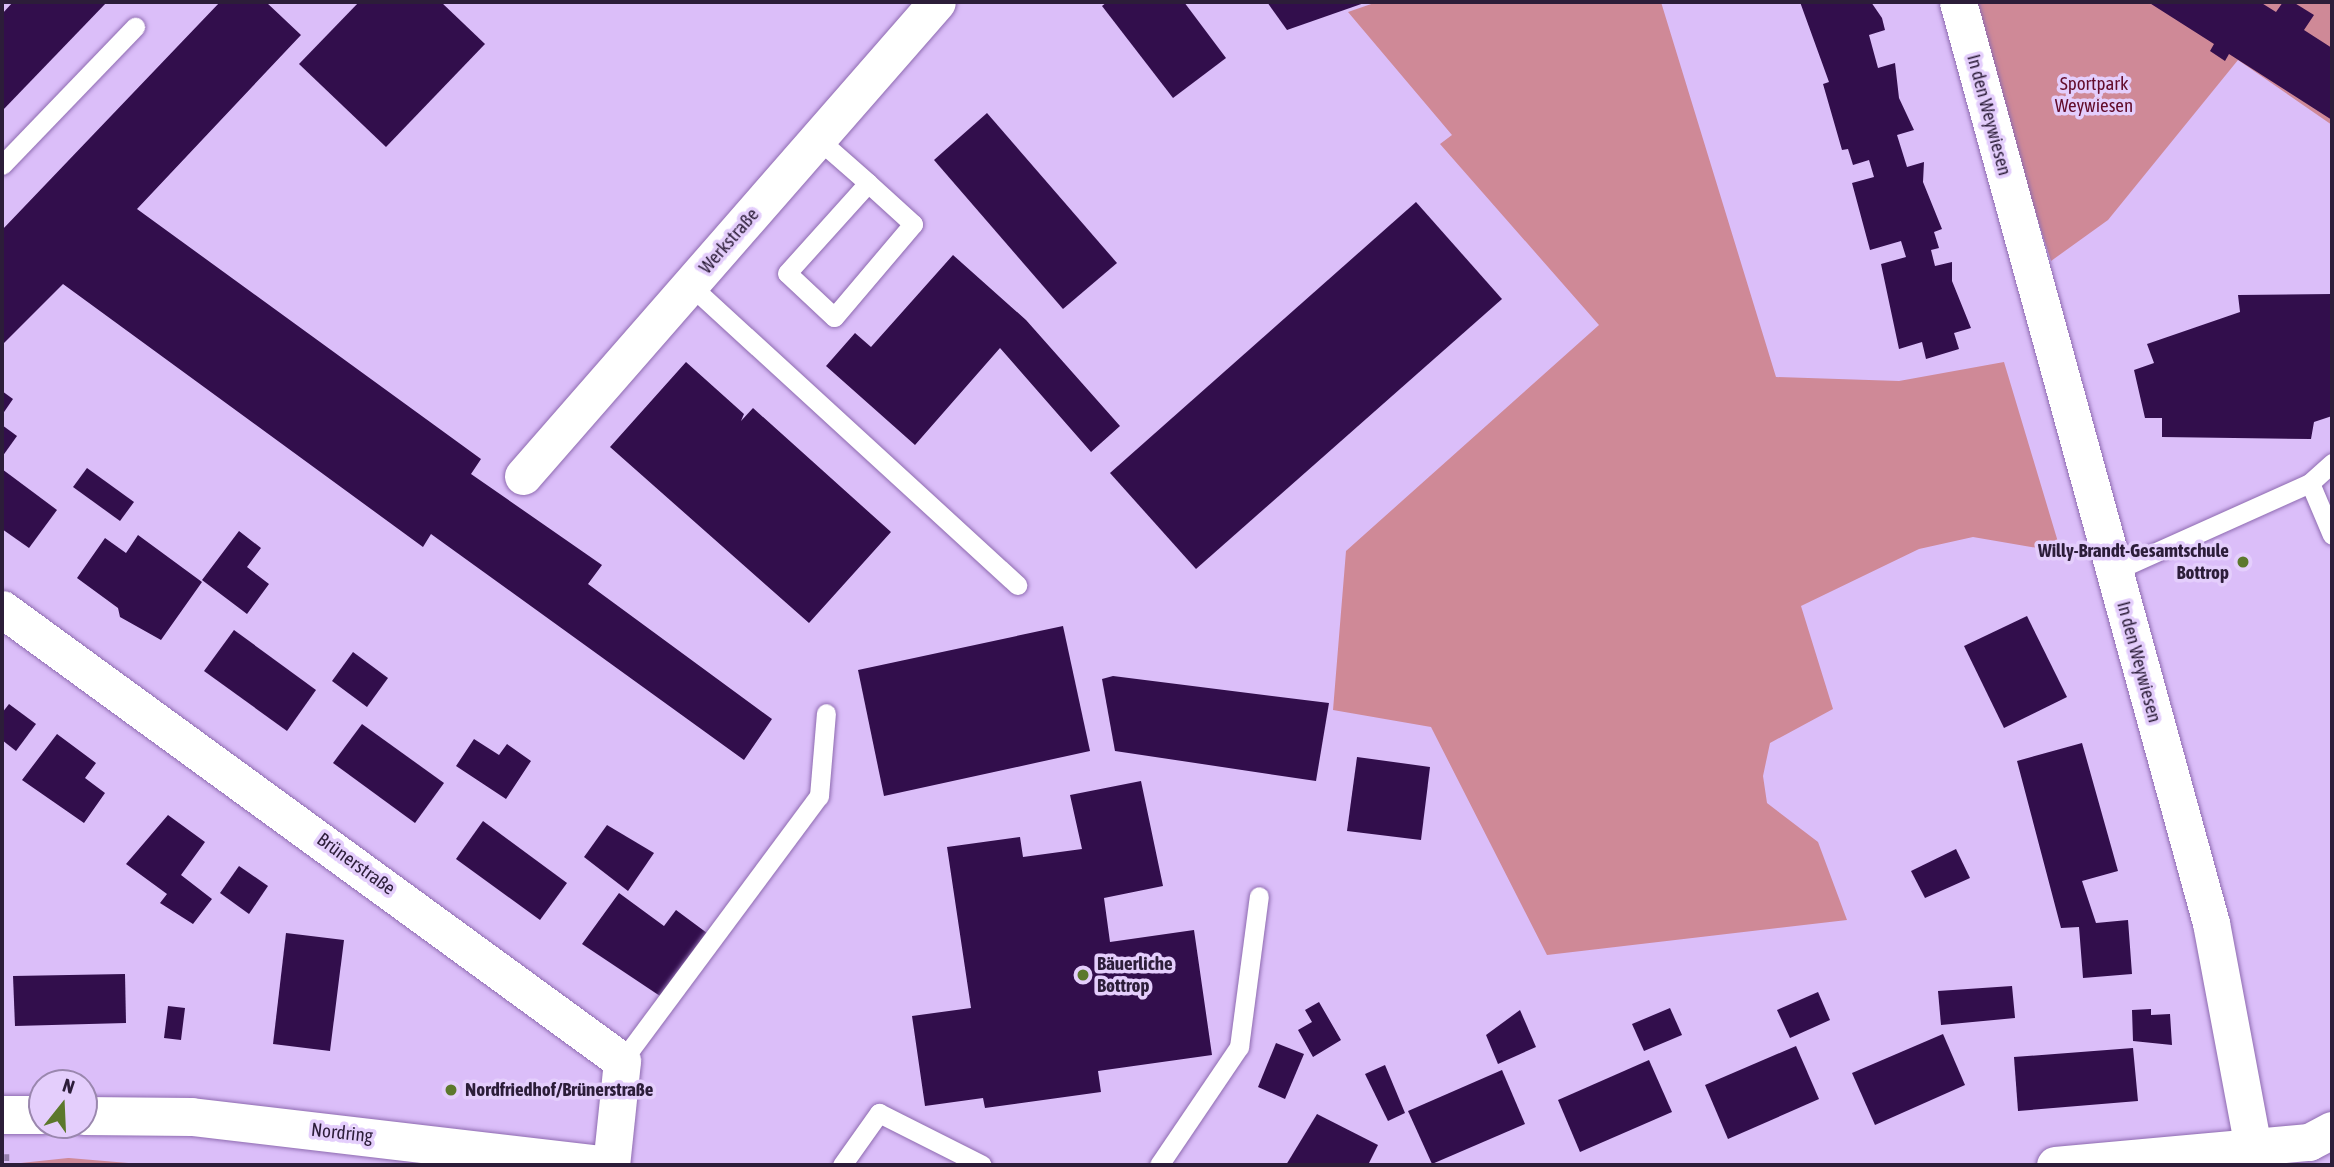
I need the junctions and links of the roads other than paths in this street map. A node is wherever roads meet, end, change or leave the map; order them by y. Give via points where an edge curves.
1 (1958, 2) edge
2 (934, 3) edge
3 (135, 27) dead end
4 (818, 139) junction
5 (2, 165) edge
6 (868, 183) junction
7 (690, 285) junction
8 (2332, 463) edge
9 (523, 476) dead end
10 (2310, 483) junction
11 (2332, 535) edge
12 (2114, 571) junction
13 (1017, 586) dead end
14 (2, 610) edge
15 (826, 713) dead end
16 (1259, 896) dead end
17 (622, 1061) junction
18 (2, 1115) edge
19 (28, 1115) edge
20 (98, 1116) edge
21 (2332, 1129) edge
22 (2251, 1156) edge
23 (600, 1165) edge
24 (611, 1165) edge
25 (842, 1165) edge
26 (982, 1165) edge
27 (1159, 1165) edge
28 (2055, 1165) edge

1 - 12 street, In den Weywiesen
2 - 4 street, Werkstraße
3 - 5 lane
4 - 6 lane
4 - 7 street, Werkstraße
6 - 6 lane via 787,273 834,317 913,224
7 - 9 street, Werkstraße
7 - 13 lane
8 - 10 lane
10 - 11 lane
10 - 12 lane
12 - 22 street, In den Weywiesen via 2211,923
14 - 17 street, Brünerstraße
15 - 17 lane via 819,796
16 - 27 lane via 1239,1047
17 - 24 street
18 - 19 street
20 - 23 street, Nordring via 192,1117
21 - 22 street via 2309,1142
22 - 28 street
25 - 26 lane via 879,1113

